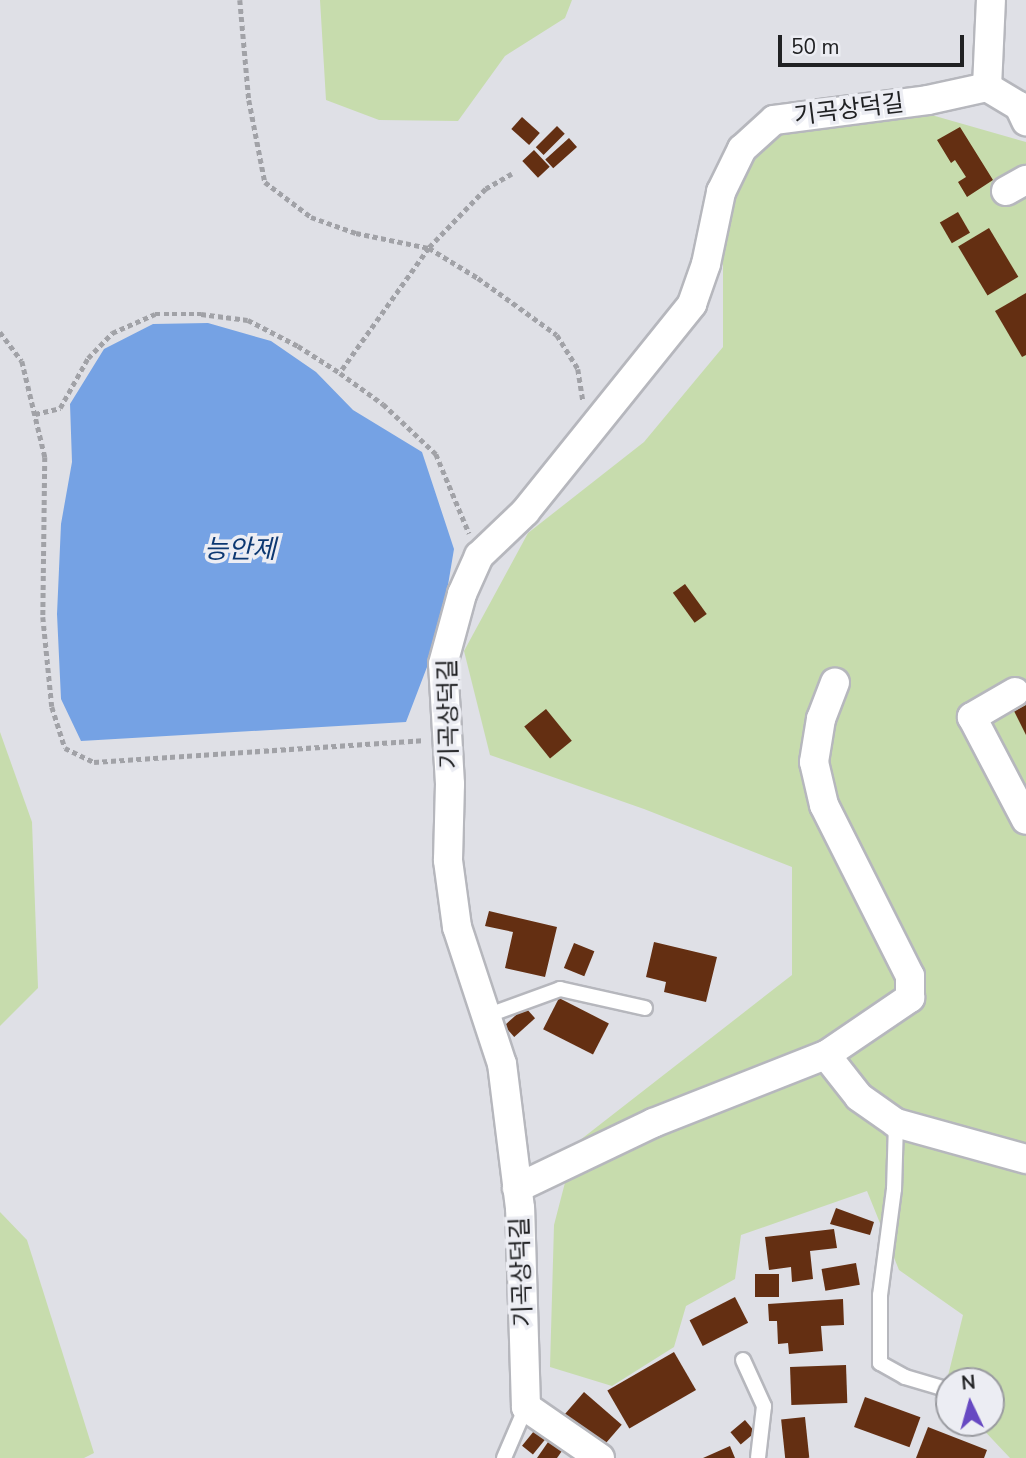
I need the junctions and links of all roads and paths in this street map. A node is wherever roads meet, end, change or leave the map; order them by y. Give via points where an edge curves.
1 (240, 0) edge
2 (990, 0) edge
3 (987, 87) junction
4 (1024, 111) edge
5 (512, 174) dead end
6 (429, 248) junction
7 (0, 332) edge
8 (340, 373) junction
9 (35, 414) junction
10 (589, 435) junction
11 (479, 556) junction
12 (835, 683) dead end
13 (1015, 692) dead end
14 (447, 738) junction
15 (1025, 818) edge
16 (645, 1008) dead end
17 (486, 1016) junction
18 (826, 1055) junction
19 (897, 1123) junction
20 (1026, 1159) edge
21 (517, 1188) junction
22 (743, 1360) dead end
23 (935, 1386) edge
24 (526, 1407) junction
25 (504, 1458) edge
26 (600, 1458) edge
27 (758, 1458) edge

1 - 6 path via 248,100 265,182 311,217 356,233
2 - 3 street
3 - 4 street
3 - 10 street, 기곡상덕길 via 928,100 774,120 742,149 721,192 706,264 692,304
5 - 6 path via 486,189
6 - 8 path
6 - 10 path via 558,335 578,369
7 - 9 path via 22,361
8 - 9 path via 248,320 155,314 112,333 88,358 60,408
8 - 11 path via 383,404 436,454
9 - 14 path via 45,457 43,617 52,707 65,748 94,762
10 - 11 street, 기곡상덕길 via 525,512
11 - 14 street, 기곡상덕길 via 462,593 443,664
12 - 18 street via 821,719 814,762 824,805 910,976 910,998
13 - 15 street via 972,717
14 - 17 street, 기곡상덕길 via 448,860 457,928
16 - 17 lane via 560,989
17 - 21 street, 기곡상덕길 via 502,1064
18 - 19 street via 859,1097
18 - 21 street via 653,1123
19 - 20 street
19 - 23 lane via 894,1189 880,1295 880,1363
21 - 24 street, 기곡상덕길
22 - 27 lane via 764,1406
24 - 25 lane
24 - 26 street

